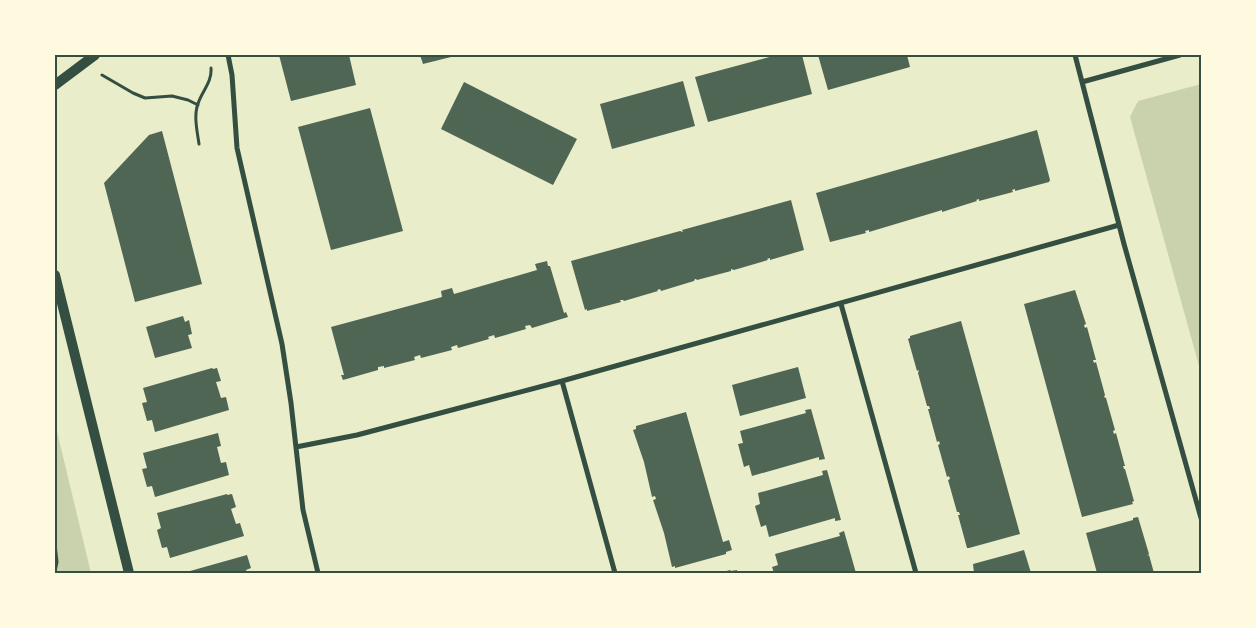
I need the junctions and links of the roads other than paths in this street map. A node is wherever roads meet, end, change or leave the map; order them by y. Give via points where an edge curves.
1 (96, 55) edge
2 (228, 55) edge
3 (1075, 55) edge
4 (1180, 55) edge
5 (1082, 82) junction
6 (55, 85) edge
7 (1119, 225) junction
8 (55, 275) edge
9 (841, 304) junction
10 (562, 382) junction
11 (296, 447) junction
12 (1201, 518) edge
13 (128, 573) edge
14 (318, 573) edge
15 (615, 573) edge
16 (916, 573) edge

1 - 6 main road
2 - 11 street via 237,148 277,320
3 - 5 street
4 - 5 street
5 - 7 street
7 - 9 street
7 - 12 street
8 - 13 main road
9 - 10 street
9 - 16 street
10 - 11 street via 357,435
10 - 15 street
11 - 14 street via 303,510

